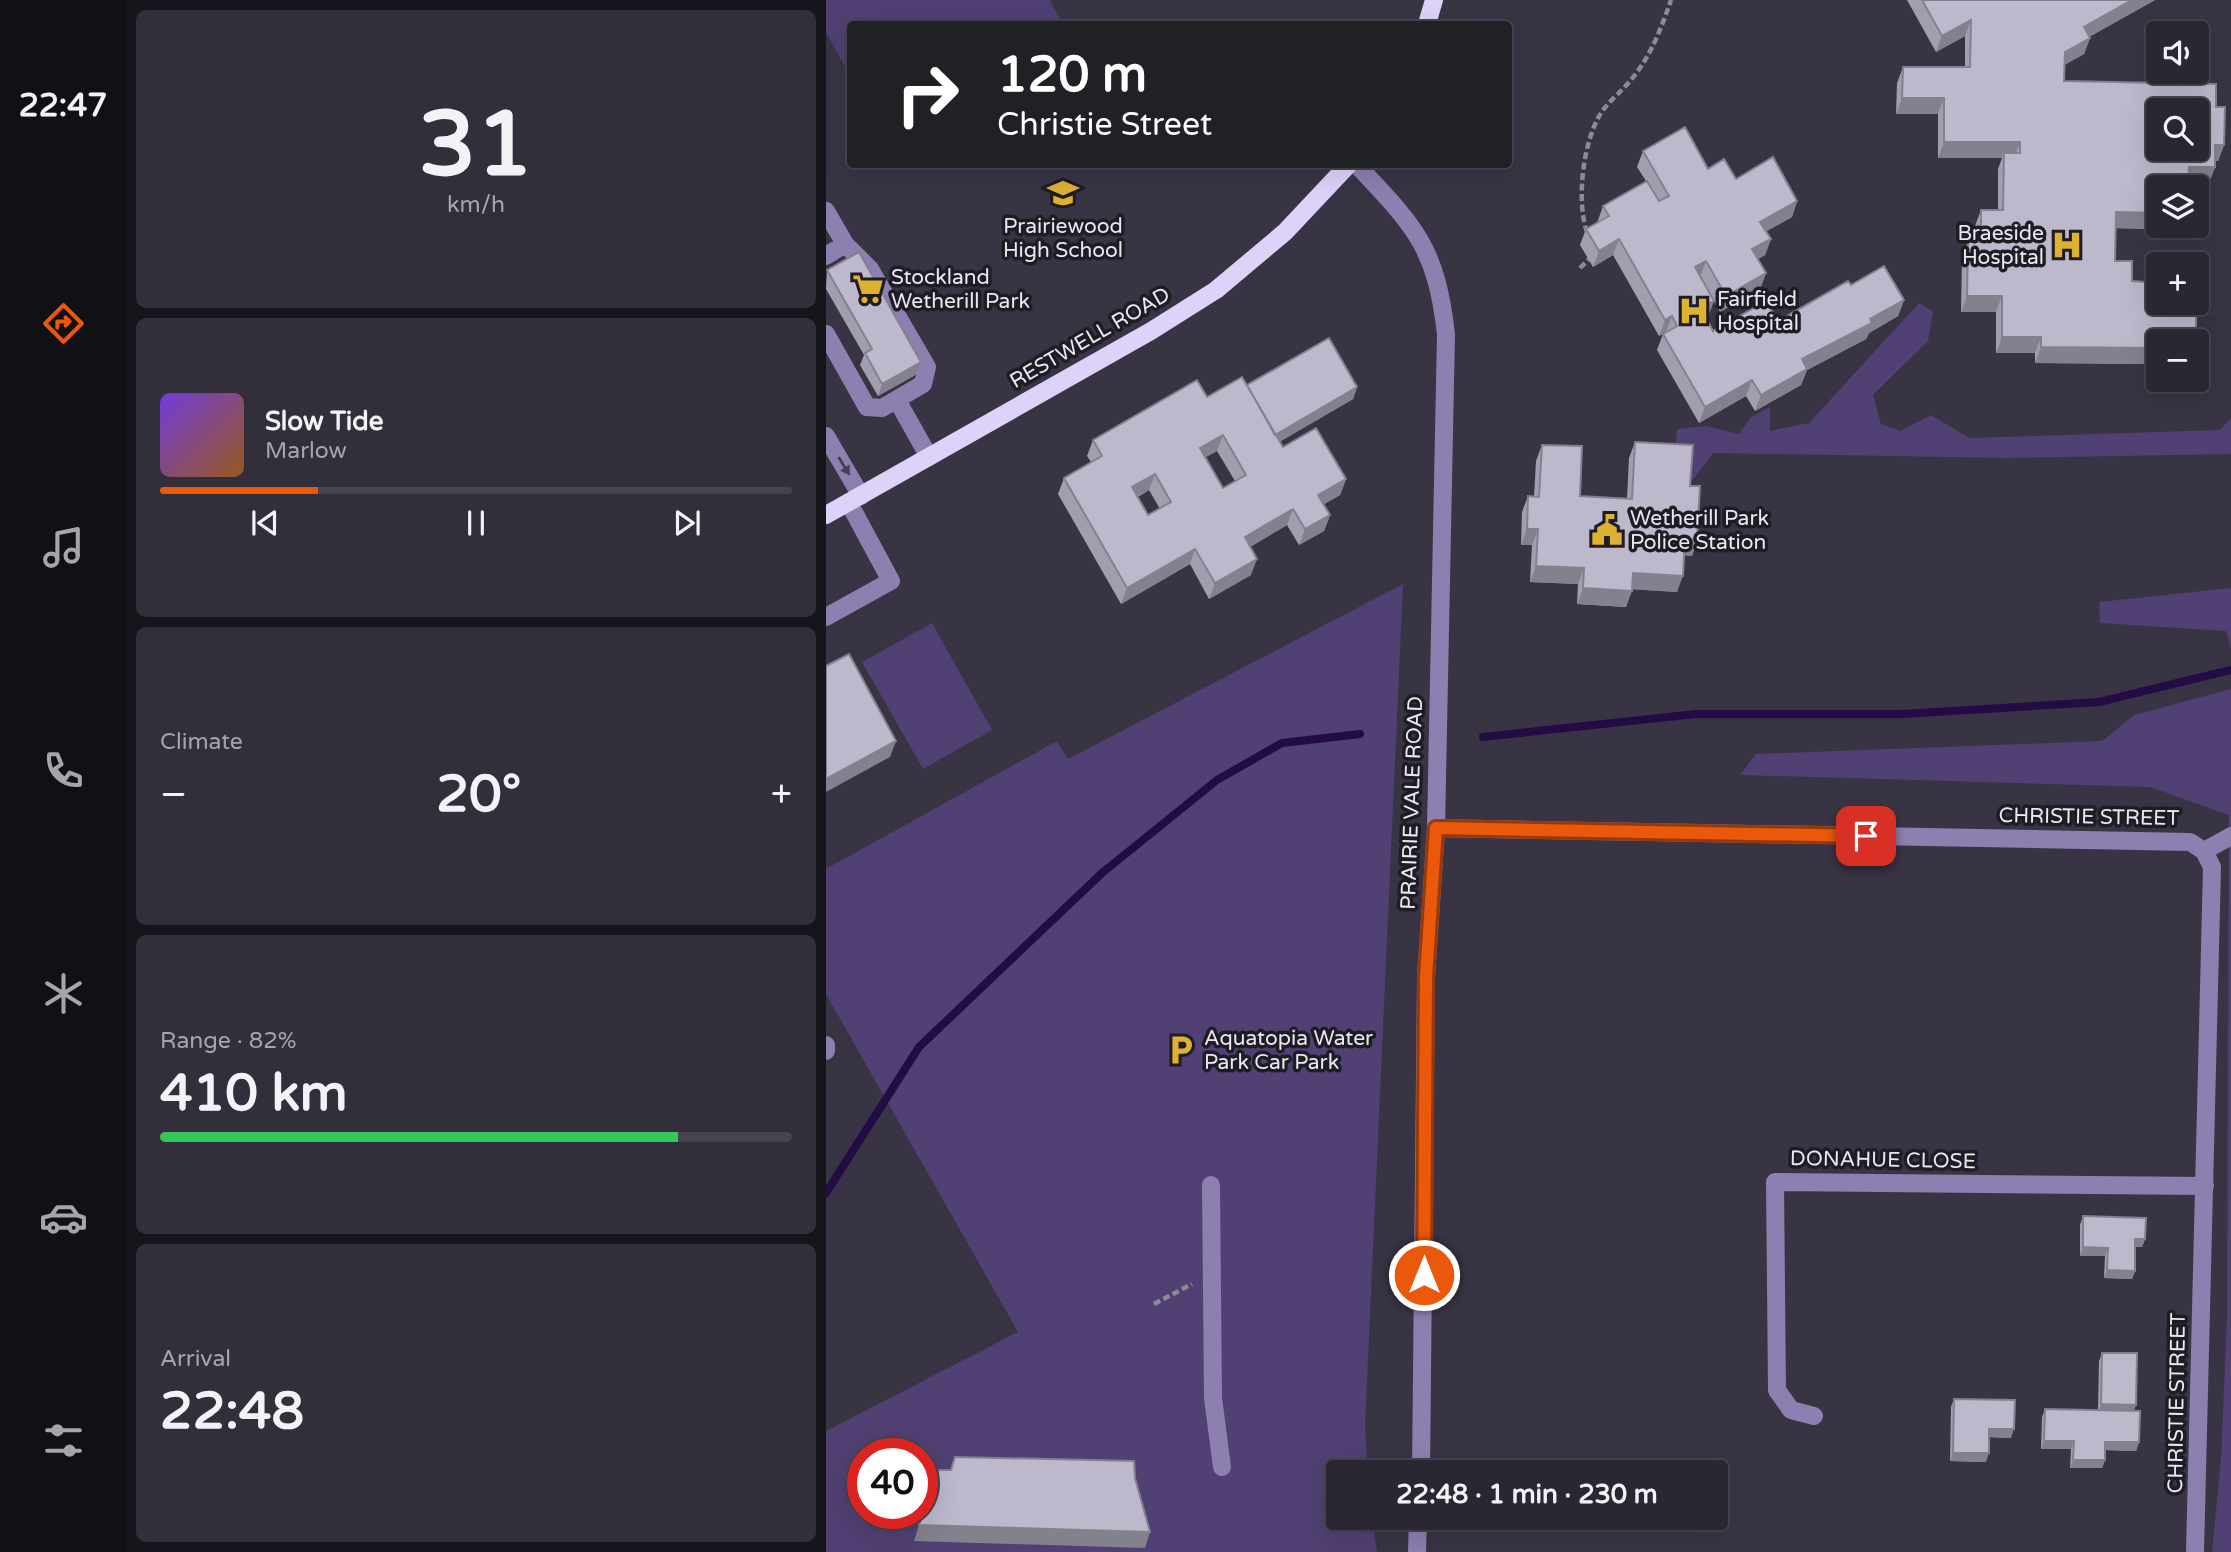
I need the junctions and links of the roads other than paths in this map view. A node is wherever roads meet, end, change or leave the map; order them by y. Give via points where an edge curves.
1 (1434, 0) edge
2 (1428, 21) edge
3 (1345, 168) edge
4 (1360, 168) edge
5 (826, 211) edge
6 (845, 244) junction
7 (826, 256) edge
8 (826, 334) edge
9 (897, 400) junction
10 (826, 436) edge
11 (929, 457) junction
12 (855, 499) junction
13 (827, 513) edge
14 (826, 617) edge
15 (1436, 828) junction
16 (2231, 836) edge
17 (2204, 851) junction
18 (1212, 1185) dead end
19 (2205, 1186) junction
20 (1814, 1416) dead end
21 (1421, 1460) edge
22 (1222, 1467) dead end
23 (1418, 1530) edge
24 (1417, 1552) edge
25 (2195, 1552) edge

1 - 2 main road
3 - 11 main road, RESTWELL ROAD via 1285,232 1216,289
4 - 15 street, PRAIRIE VALE ROAD via 1418,233 1442,300 1447,394
5 - 6 street
6 - 7 street
6 - 9 street via 870,269 927,367 923,384
8 - 9 street via 867,407 882,408
9 - 11 street
10 -> 12 street
11 - 12 main road, RESTWELL ROAD
12 - 13 main road, RESTWELL ROAD
12 - 14 street via 891,581
15 - 17 street, CHRISTIE STREET via 2190,842
15 - 21 street, PRAIRIE VALE ROAD via 1426,977
16 - 17 street
17 - 19 street, CHRISTIE STREET via 2212,867
18 - 22 street via 1213,1398
19 - 20 street, DONAHUE CLOSE via 1775,1182 1777,1390 1791,1410
19 - 25 street, CHRISTIE STREET
23 - 24 street

